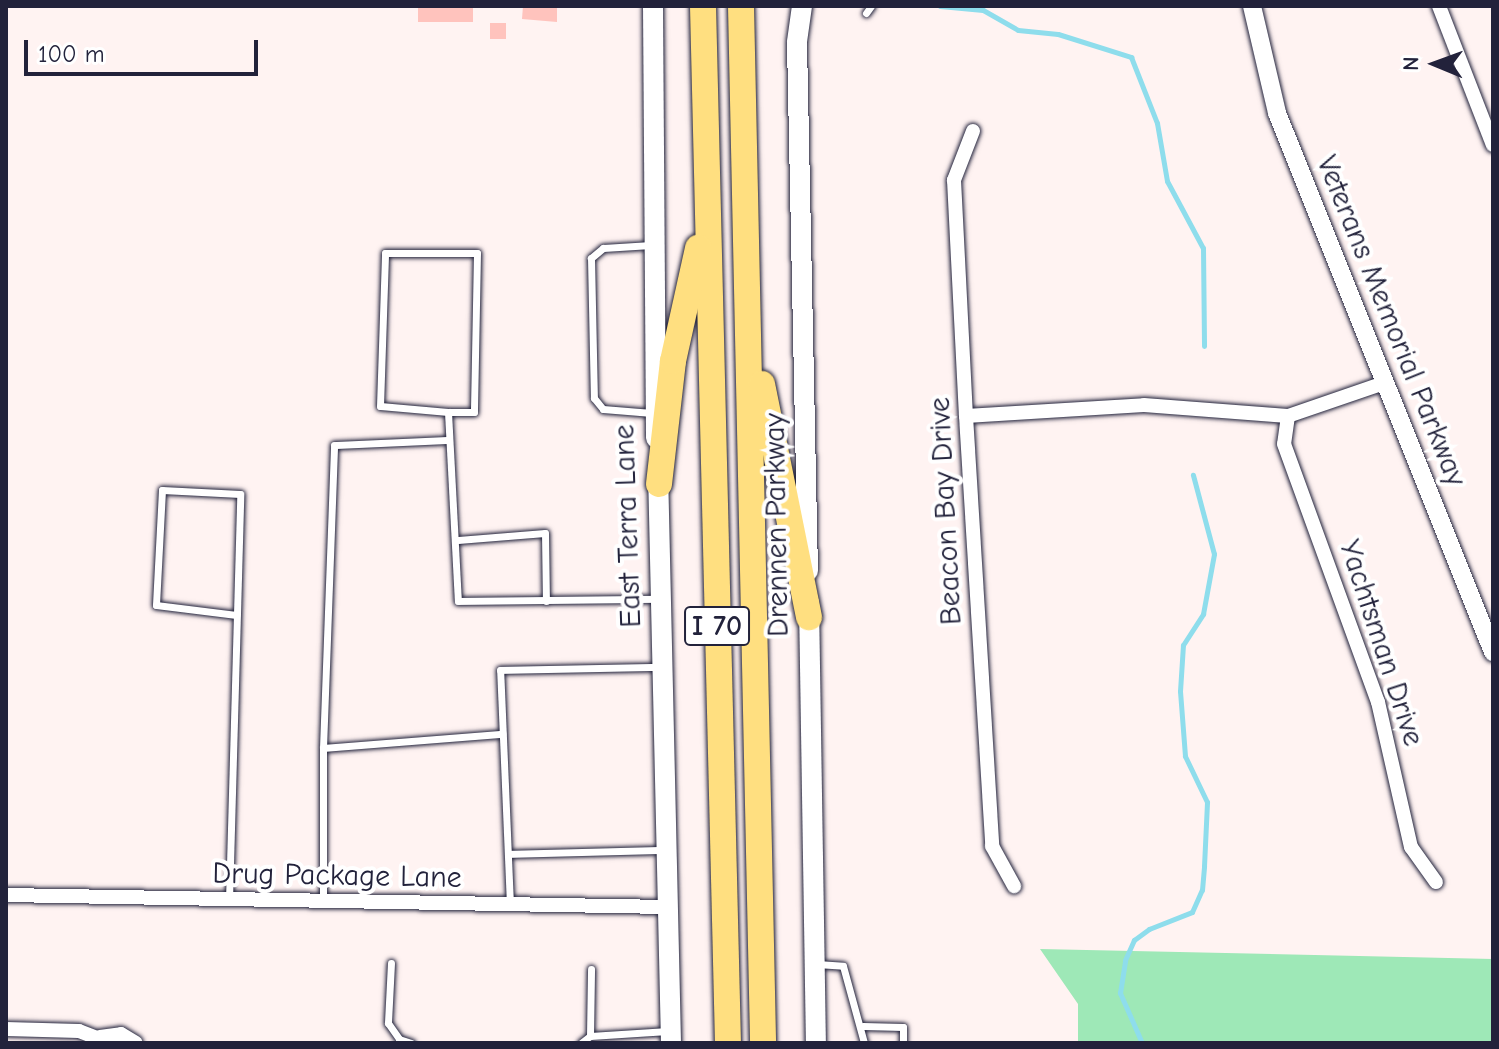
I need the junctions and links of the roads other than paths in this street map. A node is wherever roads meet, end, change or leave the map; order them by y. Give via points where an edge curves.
1 (653, 6) edge
2 (703, 6) edge
3 (741, 6) edge
4 (802, 6) edge
5 (1252, 6) edge
6 (1439, 6) edge
7 (973, 131) dead end
8 (1493, 145) edge
9 (706, 209) junction
10 (654, 245) junction
11 (747, 310) junction
12 (1384, 383) junction
13 (448, 412) junction
14 (654, 413) junction
15 (966, 416) junction
16 (1288, 416) junction
17 (449, 440) junction
18 (659, 484) junction
19 (458, 540) junction
20 (661, 599) junction
21 (546, 601) junction
22 (236, 615) junction
23 (809, 617) junction
24 (1493, 652) edge
25 (662, 667) junction
26 (502, 734) junction
27 (323, 748) junction
28 (665, 850) junction
29 (508, 854) junction
30 (1436, 882) dead end
31 (1014, 886) dead end
32 (6, 895) edge
33 (229, 900) junction
34 (323, 902) junction
35 (510, 905) junction
36 (666, 907) junction
37 (391, 963) dead end
38 (815, 964) junction
39 (591, 969) dead end
40 (863, 1026) junction
41 (6, 1029) edge
42 (590, 1036) junction
43 (671, 1037) edge
44 (107, 1040) edge
45 (136, 1043) edge
46 (411, 1043) edge
47 (581, 1043) edge
48 (728, 1043) edge
49 (763, 1043) edge
50 (816, 1043) edge
51 (864, 1043) edge
52 (903, 1043) edge

1 - 10 main road, East Terra Lane
2 - 9 highway, I 70
3 - 11 highway, I 70
4 - 23 main road, Drennen Parkway via 797,43
5 - 12 street, Veterans Memorial Parkway via 1277,113
6 - 8 street
7 - 15 street, Beacon Bay Drive via 954,180
9 - 18 highway via 673,361
9 - 48 highway, I 70
10 - 14 main road, East Terra Lane
10 - 14 lane via 603,248 591,258 594,398 603,409
11 - 23 highway
11 - 49 highway, I 70
12 - 16 street
12 - 24 street, Veterans Memorial Parkway
13 - 13 lane via 474,412 477,253 385,253 380,406
13 - 17 lane
14 - 18 main road, East Terra Lane
15 - 16 street via 1098,406 1213,408
15 - 31 street, Beacon Bay Drive via 992,846
16 - 30 street, Yachtsman Drive via 1284,444 1378,702 1411,847
17 - 19 lane
17 - 27 lane via 334,445
18 - 20 main road, East Terra Lane
19 - 21 lane via 458,601
19 - 21 lane via 545,533
20 - 21 lane
20 - 25 main road, East Terra Lane
22 - 22 lane via 240,494 162,490 156,605
22 - 33 lane
23 - 38 main road, Drennen Parkway
25 - 26 lane via 500,670
25 - 28 main road, East Terra Lane
26 - 27 lane
26 - 29 lane
27 - 34 lane
28 - 29 lane
28 - 36 main road, East Terra Lane
29 - 35 lane
32 - 33 street, Drug Package Lane
33 - 34 street, Drug Package Lane
34 - 35 street, Drug Package Lane
35 - 36 street, Drug Package Lane
36 - 43 main road, East Terra Lane
37 - 46 lane via 388,1023 399,1039
38 - 40 lane via 843,966
38 - 50 main road, Drennen Parkway
39 - 42 lane
40 - 51 lane
40 - 52 lane via 903,1027
41 - 44 street
42 - 43 lane
42 - 47 lane
44 - 45 street via 121,1034

